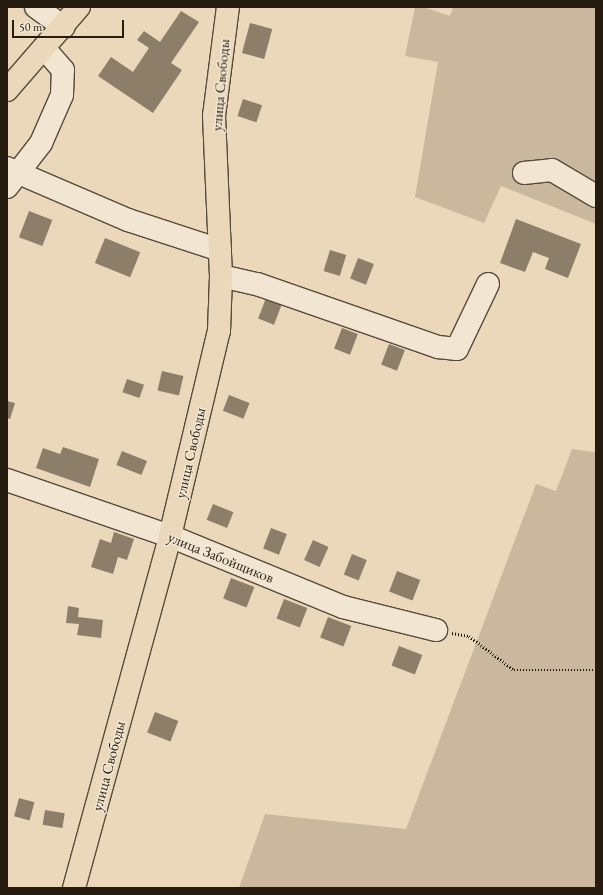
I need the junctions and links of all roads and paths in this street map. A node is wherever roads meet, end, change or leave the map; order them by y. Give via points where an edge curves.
1 (36, 7) edge
2 (79, 7) edge
3 (228, 7) edge
4 (64, 27) junction
5 (45, 49) junction
6 (7, 90) edge
7 (524, 173) dead end
8 (10, 176) edge
9 (596, 196) edge
10 (220, 250) junction
11 (221, 276) junction
12 (488, 284) dead end
13 (7, 480) edge
14 (170, 536) junction
15 (436, 630) joint
16 (596, 670) edge
17 (74, 888) edge

1 - 4 street
2 - 4 main road
3 - 10 main road, улица Свободы via 214,116
4 - 5 main road
5 - 6 main road
5 - 8 street via 63,70 62,95 41,143
7 - 9 street via 552,170
8 - 10 street via 128,220
10 - 11 main road, улица Свободы
11 - 12 street via 257,284 438,347 457,349
11 - 14 main road, улица Свободы via 219,331
13 - 14 street, улица Забойщиков
14 - 15 street, улица Забойщиков via 343,607
14 - 17 main road, улица Свободы
15 - 16 path via 470,636 514,670

